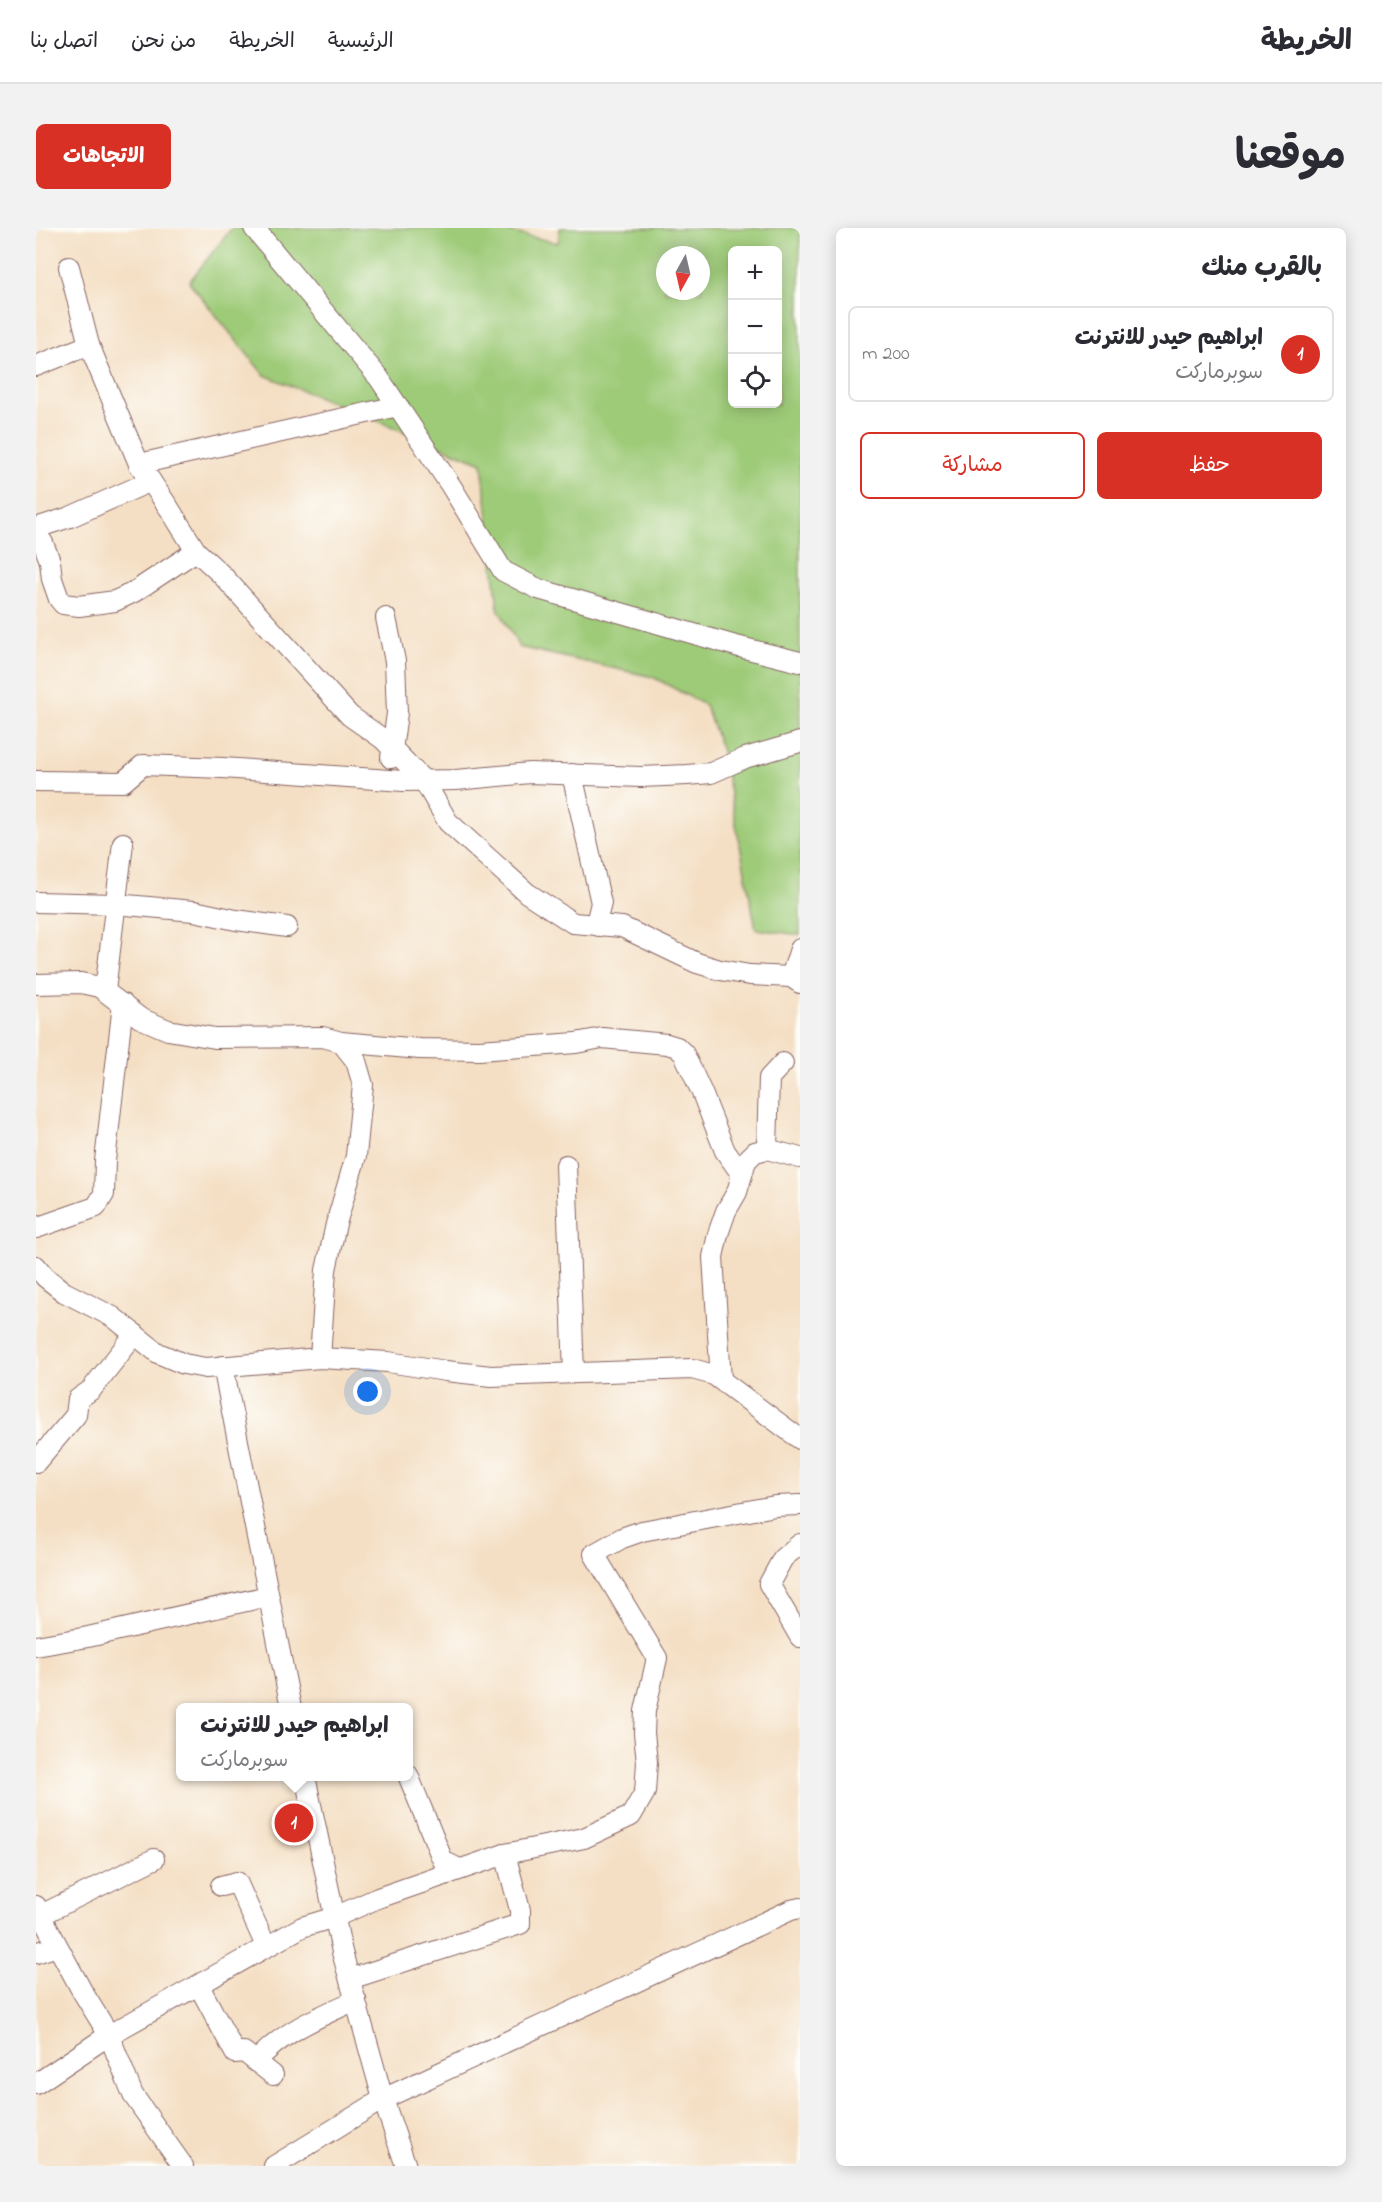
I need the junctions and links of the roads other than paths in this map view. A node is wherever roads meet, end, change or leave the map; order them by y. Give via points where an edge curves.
1 (254, 228) edge
2 (69, 267) dead end
3 (88, 345) junction
4 (36, 366) edge
5 (398, 406) junction
6 (139, 464) junction
7 (151, 481) junction
8 (36, 528) edge
9 (36, 533) edge
10 (196, 551) junction
11 (386, 618) dead end
12 (800, 662) edge
13 (800, 742) edge
14 (392, 748) junction
15 (572, 774) junction
16 (36, 780) edge
17 (391, 780) junction
18 (424, 781) junction
19 (123, 843) dead end
20 (36, 902) edge
21 (115, 904) junction
22 (599, 926) junction
23 (286, 927) dead end
24 (800, 948) edge
25 (796, 980) edge
26 (36, 984) edge
27 (105, 991) junction
28 (123, 1004) junction
29 (341, 1042) junction
30 (783, 1063) dead end
31 (767, 1149) junction
32 (800, 1158) edge
33 (566, 1165) dead end
34 (742, 1175) junction
35 (36, 1228) edge
36 (39, 1276) edge
37 (135, 1334) junction
38 (320, 1358) junction
39 (223, 1366) junction
40 (574, 1373) junction
41 (721, 1380) junction
42 (800, 1439) edge
43 (36, 1462) edge
44 (800, 1505) edge
45 (800, 1544) edge
46 (268, 1596) junction
47 (800, 1637) edge
48 (36, 1646) edge
49 (290, 1703) edge
50 (306, 1781) edge
51 (410, 1781) edge
52 (505, 1854) junction
53 (154, 1859) dead end
54 (459, 1869) junction
55 (221, 1886) dead end
56 (800, 1908) edge
57 (38, 1911) edge
58 (335, 1917) junction
59 (57, 1946) junction
60 (266, 1946) junction
61 (36, 1953) edge
62 (350, 1979) junction
63 (199, 1986) junction
64 (356, 2000) junction
65 (109, 2035) junction
66 (256, 2062) junction
67 (273, 2075) dead end
68 (36, 2084) edge
69 (383, 2098) junction
70 (183, 2166) edge
71 (274, 2166) edge
72 (406, 2166) edge

1 - 5 street via 380,378
2 - 3 street
3 - 4 street
3 - 6 street
5 - 6 street
5 - 12 street via 503,571 538,589
6 - 7 street
7 - 8 street
7 - 10 street
9 - 10 street via 44,543 58,599 63,604 79,606 115,601
10 - 14 street via 350,716
11 - 14 street via 395,661 397,713
13 - 15 street via 711,772 687,776
14 - 17 street
14 - 18 street
15 - 18 street
15 - 22 street via 601,903
16 - 17 street via 123,782 143,765
17 - 18 street
18 - 22 street via 448,822 527,892 573,923
19 - 21 street
20 - 21 street
21 - 23 street via 194,911
21 - 27 street
22 - 25 street via 622,927 720,970
24 - 25 street
26 - 27 street via 81,983
27 - 28 street
28 - 29 street via 140,1018 168,1030 215,1038 323,1037
28 - 35 street via 104,1194 96,1207
29 - 34 street via 479,1050 602,1038 677,1047 702,1093 724,1151
29 - 38 street via 356,1061 363,1085 356,1156 326,1270
30 - 31 street via 769,1078
31 - 32 street
31 - 34 street via 746,1161
33 - 40 street
34 - 41 street via 726,1211 714,1257
36 - 37 street via 113,1317
37 - 39 street via 158,1353 184,1364
37 - 43 street via 91,1390 78,1399 76,1414
38 - 39 street
38 - 40 street via 388,1362 491,1376
39 - 46 street
40 - 41 street via 692,1369
41 - 42 street
44 - 52 street via 775,1506 642,1531 594,1554 657,1658 645,1711 645,1791 631,1816 612,1826 584,1838
45 - 47 street via 783,1558 769,1584
46 - 48 street
46 - 49 street
50 - 58 street
51 - 54 street via 443,1861
52 - 54 street
52 - 62 street via 520,1924
53 - 57 street
54 - 58 street
55 - 60 street via 237,1881
56 - 69 street
57 - 59 street
58 - 60 street via 302,1927
58 - 62 street
59 - 61 street
59 - 65 street
60 - 63 street
62 - 64 street
63 - 65 street
63 - 66 street via 235,2053 244,2052
64 - 66 street via 303,2026 267,2049
64 - 69 street
65 - 68 street
65 - 70 street via 132,2095
66 - 67 street
69 - 71 street
69 - 72 street

